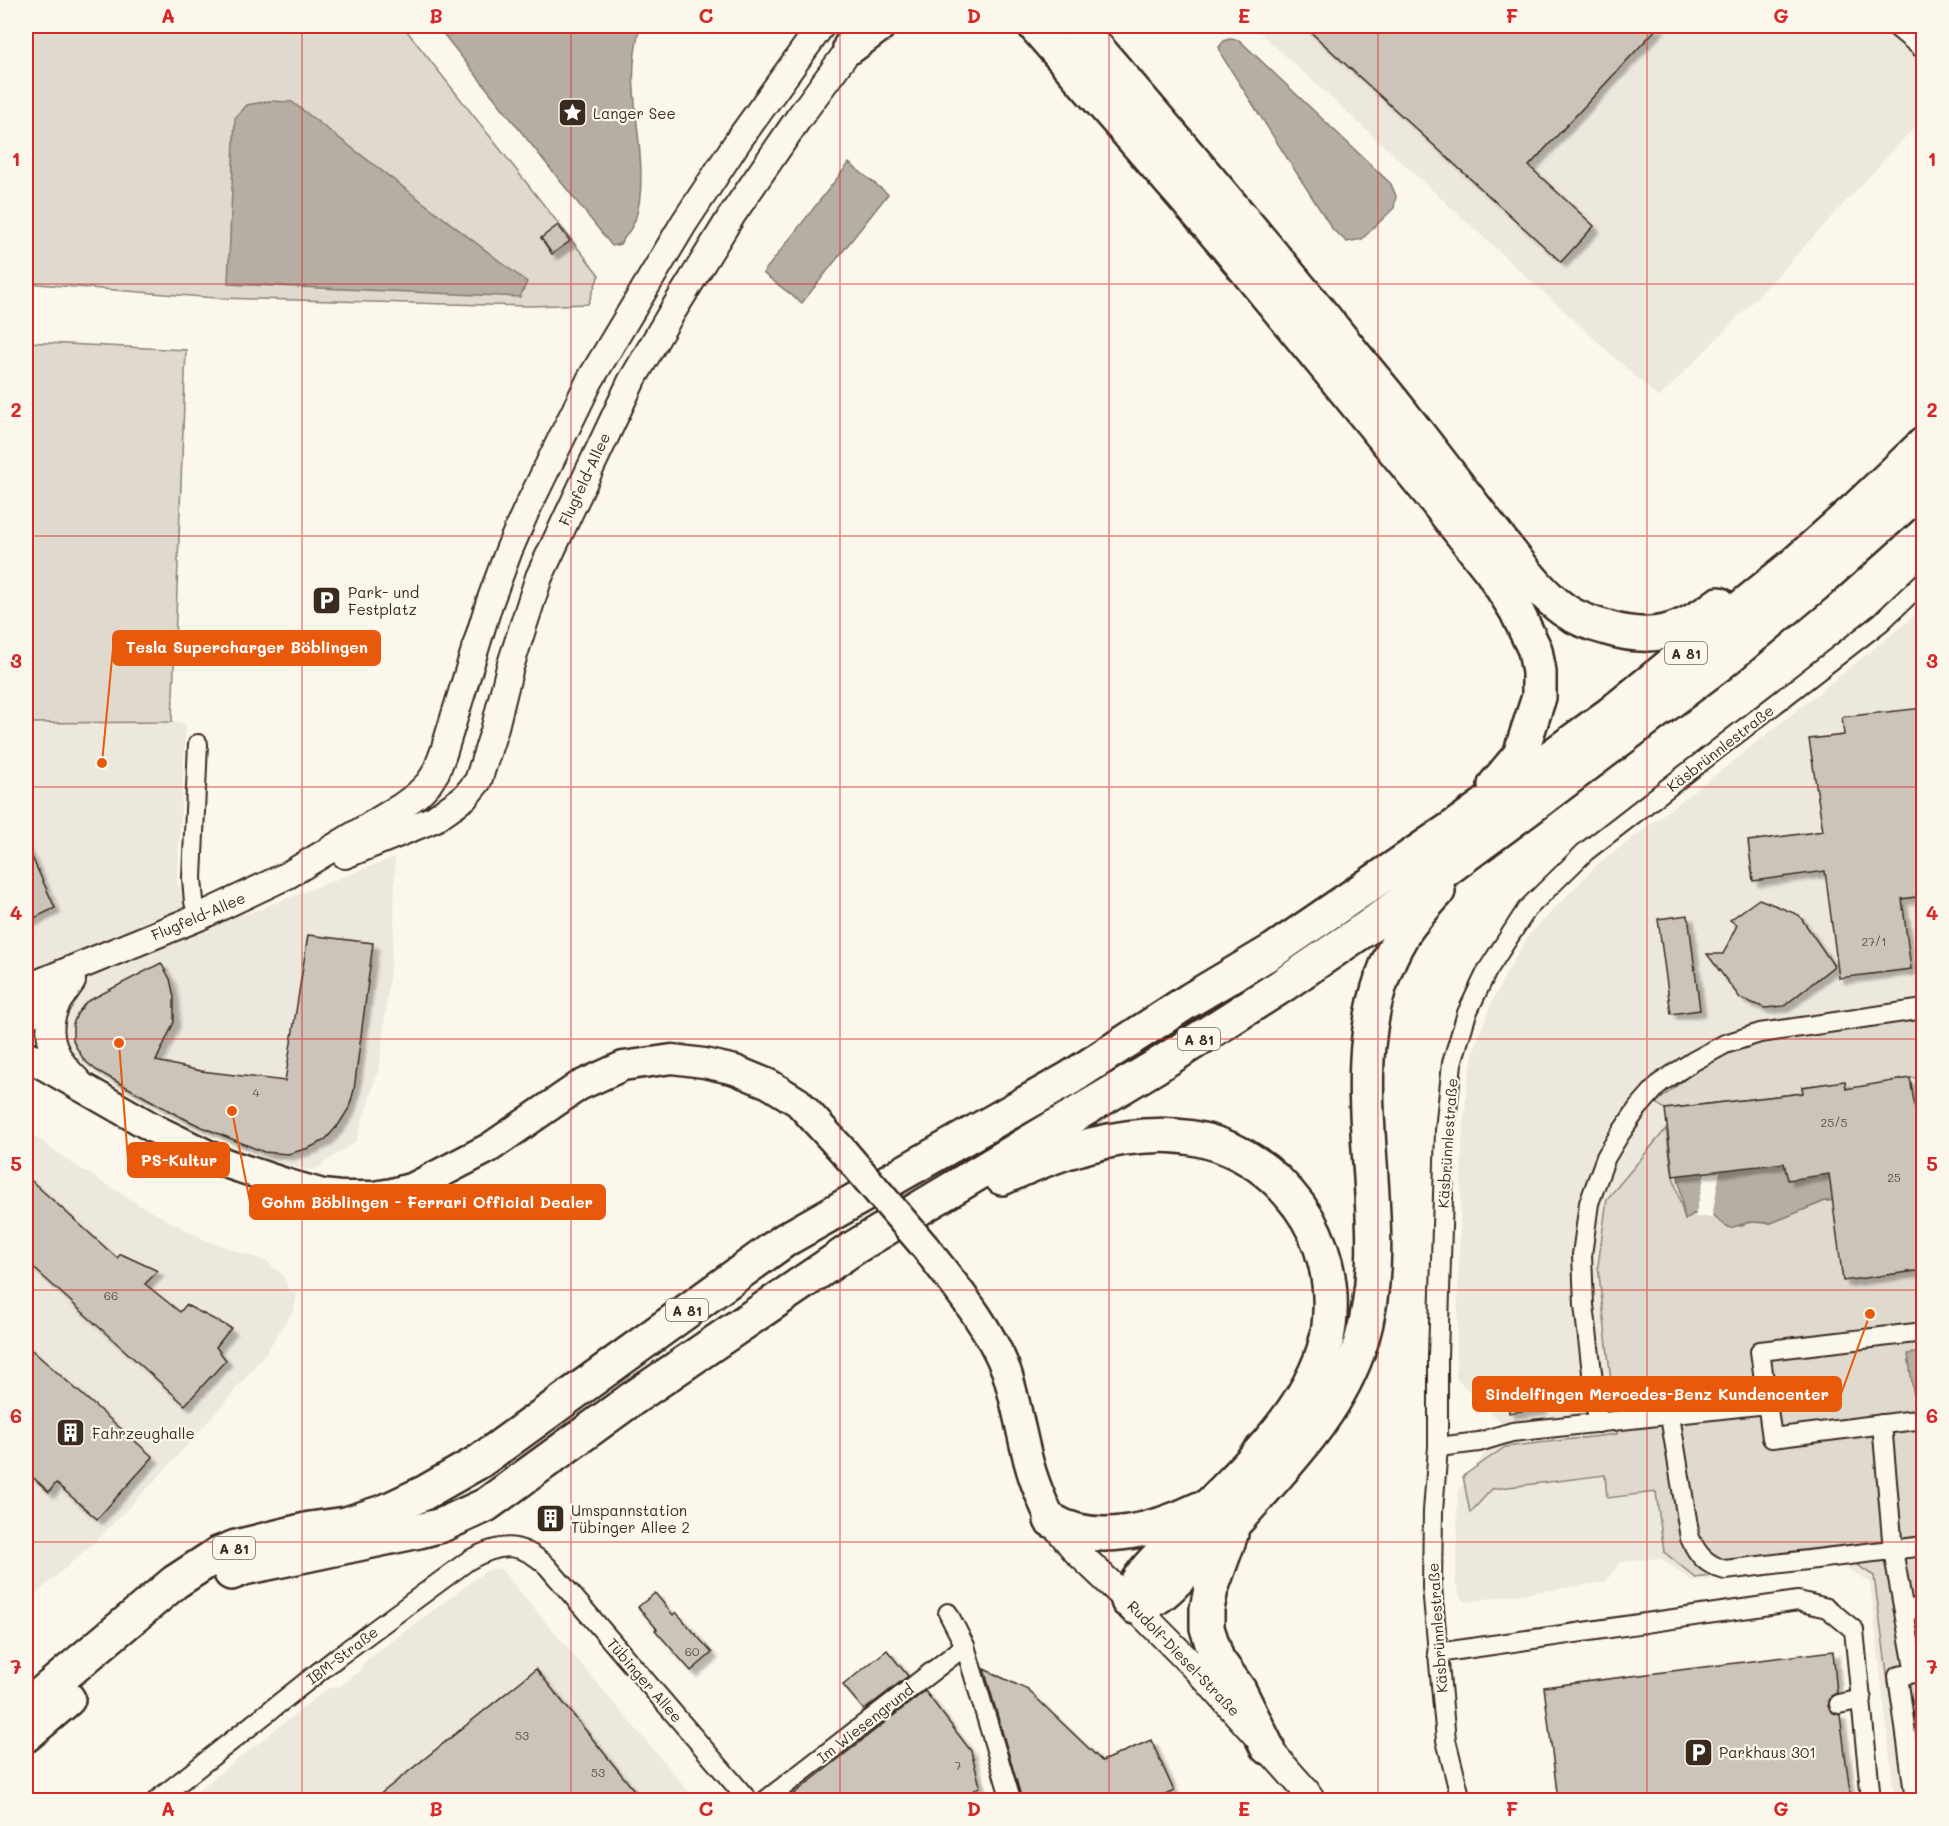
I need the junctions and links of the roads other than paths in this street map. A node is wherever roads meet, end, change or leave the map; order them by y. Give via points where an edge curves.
1 (820, 26) edge
2 (878, 26) edge
3 (1035, 26) edge
4 (1078, 26) edge
5 (1099, 26) edge
6 (1895, 26) edge
7 (858, 36) edge
8 (1923, 50) edge
9 (1252, 228) junction
10 (1917, 465) edge
11 (1923, 581) edge
12 (198, 744) dead end
13 (1528, 809) junction
14 (1454, 827) junction
15 (288, 875) junction
16 (199, 917) junction
17 (106, 954) junction
18 (72, 981) junction
19 (26, 988) edge
20 (1923, 1009) edge
21 (26, 1017) edge
22 (26, 1055) edge
23 (90, 1092) junction
24 (855, 1247) junction
25 (1923, 1332) edge
26 (1767, 1404) junction
27 (1670, 1416) junction
28 (1923, 1419) edge
29 (1598, 1424) junction
30 (1882, 1424) junction
31 (1438, 1447) junction
32 (1206, 1506) junction
33 (1051, 1520) junction
34 (1236, 1521) junction
35 (1923, 1546) edge
36 (1893, 1550) junction
37 (540, 1560) joint
38 (1132, 1604) junction
39 (1923, 1607) edge
40 (1905, 1610) junction
41 (948, 1613) dead end
42 (965, 1646) junction
43 (1437, 1653) junction
44 (1919, 1672) edge
45 (1862, 1700) junction
46 (1839, 1704) dead end
47 (26, 1707) edge
48 (1923, 1716) edge
49 (1923, 1725) edge
50 (26, 1736) edge
51 (1266, 1747) junction
52 (157, 1800) edge
53 (748, 1800) edge
54 (766, 1800) edge
55 (1011, 1800) edge
56 (1312, 1800) edge
57 (1461, 1800) edge
58 (1871, 1800) edge
59 (1915, 1800) edge

1 - 15 main road, Flugfeld-Allee via 684,223 590,381 508,550 436,772 426,787 402,806
2 - 7 highway
3 - 14 highway via 1237,258 1432,496 1516,609 1535,650 1539,672 1539,696 1533,718 1520,755
4 - 9 highway
5 - 9 highway
6 - 8 street
7 - 15 main road, Flugfeld-Allee via 732,215 631,382 533,593 478,781 465,797 434,819
9 - 10 highway via 1534,581 1565,610 1590,623 1642,636 1663,634 1698,620
10 - 13 highway, A 81 via 1815,585 1721,663
10 - 14 highway, A 81 via 1610,714
11 - 31 street, Käsbrünnlestraße via 1881,622 1585,852 1527,909 1487,971 1467,1013 1452,1064 1445,1130
12 - 16 street via 192,878
13 - 24 highway, A 81 via 1280,987 1155,1067
13 - 34 highway via 1435,895 1401,935 1391,955 1375,1001 1367,1051 1375,1243 1372,1296 1361,1344 1339,1394 1322,1420
14 - 47 highway, A 81 via 1274,950 1070,1078 785,1240 480,1461 386,1511 346,1524 236,1547 200,1564
15 - 16 main road, Flugfeld-Allee
16 - 17 main road, Flugfeld-Allee
17 - 18 main road, Flugfeld-Allee
17 - 19 main road, Flugfeld-Allee
18 - 21 main road, Flugfeld-Allee
18 - 23 main road via 56,1006 51,1042 63,1068
20 - 29 street via 1760,1033 1725,1044 1660,1083 1638,1108 1618,1137 1589,1203 1582,1255
22 - 23 main road
23 - 33 main road, bridge via 155,1129 243,1170 323,1194 358,1196 392,1194 434,1178 489,1148 579,1086 623,1066 672,1059 735,1070 769,1084 798,1102 844,1152 978,1317 1005,1368 1037,1491
24 - 32 highway via 886,1242 1003,1178 1096,1142 1141,1136 1198,1139 1249,1159 1270,1174 1290,1194 1316,1234 1329,1284 1329,1327 1323,1352 1305,1392 1259,1453
24 - 50 highway, A 81 via 629,1401 486,1505 442,1525 244,1568 199,1588
25 - 26 street via 1760,1351
26 - 27 street
26 - 30 street via 1772,1438
27 - 29 street
27 - 36 street via 1690,1538 1704,1561 1725,1570
28 - 30 street
29 - 31 street via 1512,1432 1479,1442
30 - 36 street
31 - 43 street, Käsbrünnlestraße via 1432,1511
32 - 33 highway via 1176,1520 1120,1533 1072,1529
32 - 38 highway via 1145,1571
33 - 38 main road, Rudolf-Diesel-Straße via 1076,1551
34 - 38 highway via 1164,1592
34 - 51 highway via 1211,1589 1207,1628 1217,1659 1239,1690
35 - 36 street
36 - 40 street
37 - 52 street, IBM-Straße via 518,1548 501,1546 469,1560 339,1656
37 - 53 street, Tübinger Allee
38 - 51 main road, Rudolf-Diesel-Straße
39 - 40 street
40 - 44 street
41 - 42 street
42 - 54 street, Im Wiesengrund
42 - 55 street
43 - 45 street via 1798,1601 1827,1608 1854,1629
43 - 57 street, Käsbrünnlestraße via 1446,1740
44 - 59 street via 1898,1676
45 - 46 street
45 - 58 street
48 - 49 street
51 - 56 main road, Rudolf-Diesel-Straße

